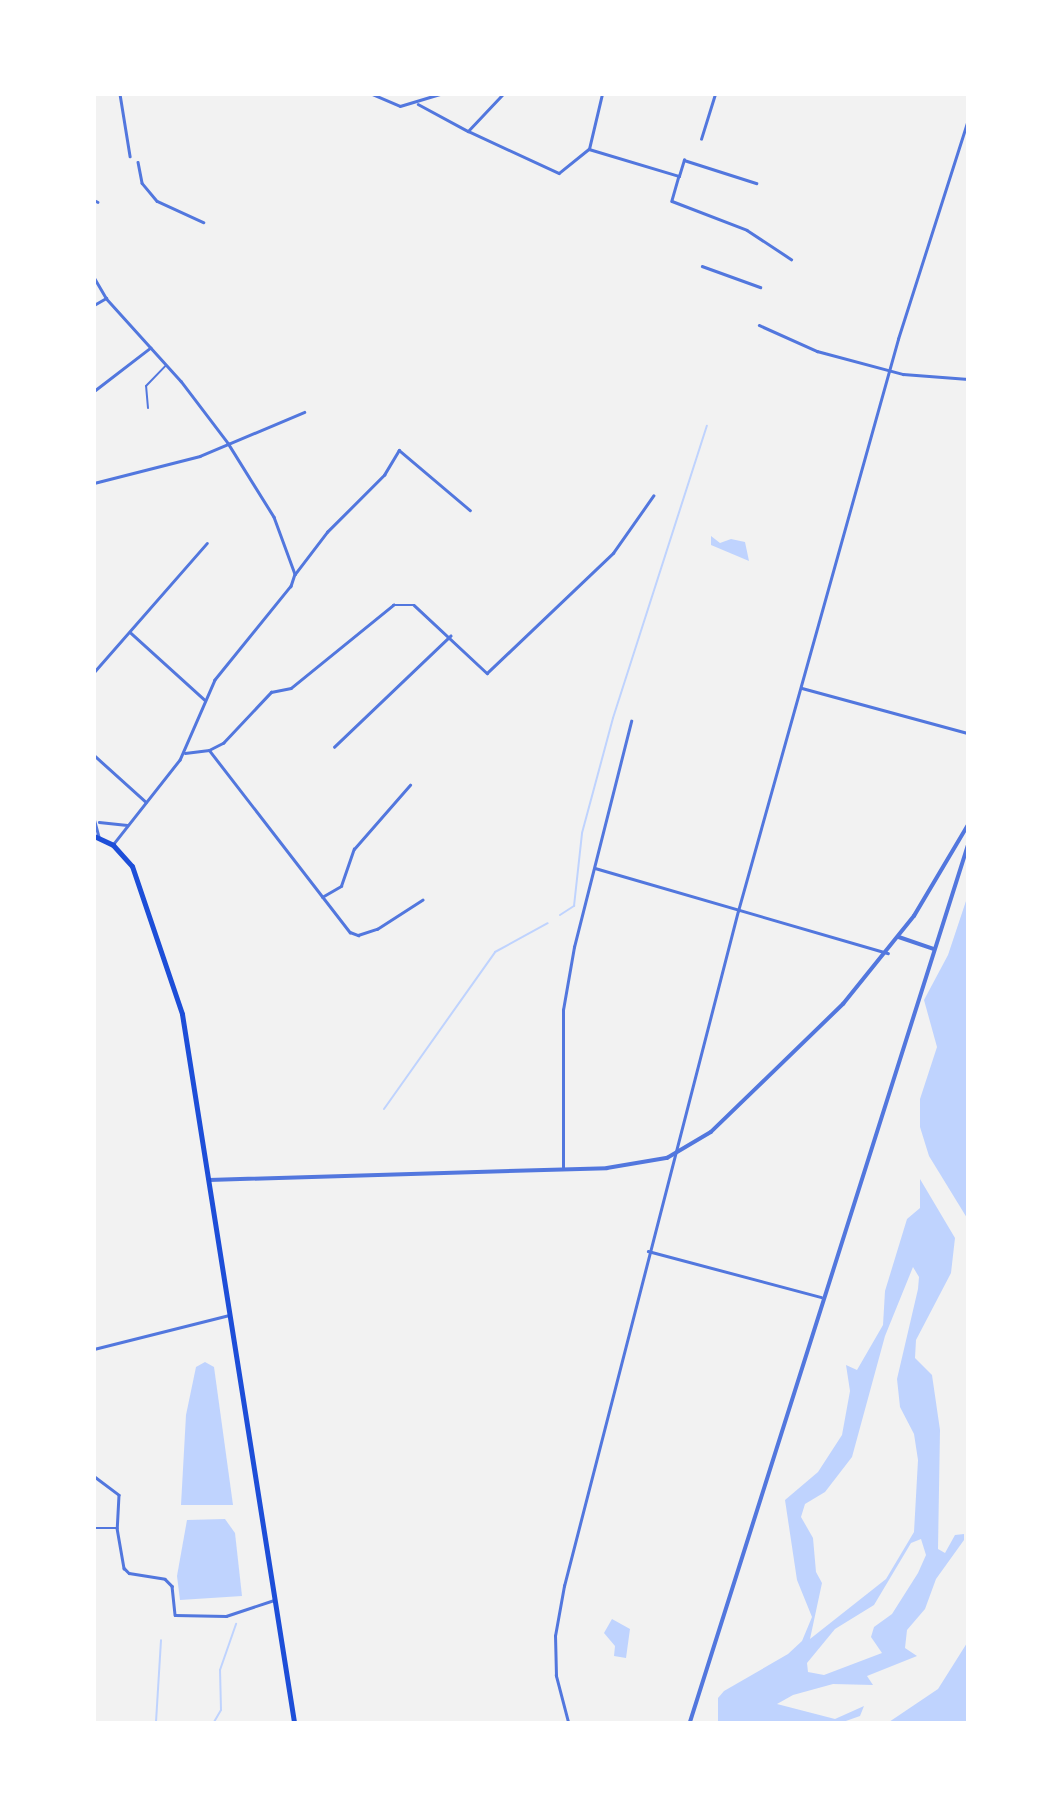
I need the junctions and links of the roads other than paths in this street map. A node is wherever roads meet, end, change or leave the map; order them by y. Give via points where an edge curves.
1 (120, 94) edge
2 (372, 94) edge
3 (440, 94) edge
4 (503, 94) edge
5 (602, 94) edge
6 (715, 94) edge
7 (418, 104) junction
8 (968, 120) edge
9 (468, 131) junction
10 (701, 139) dead end
11 (589, 149) junction
12 (130, 156) dead end
13 (138, 162) dead end
14 (679, 176) junction
15 (756, 183) dead end
16 (203, 222) dead end
17 (791, 259) dead end
18 (702, 266) dead end
19 (94, 277) edge
20 (760, 288) dead end
21 (106, 298) junction
22 (94, 305) edge
23 (759, 325) dead end
24 (150, 348) junction
25 (166, 365) junction
26 (889, 370) junction
27 (968, 379) edge
28 (94, 391) edge
29 (148, 408) dead end
30 (304, 412) dead end
31 (229, 443) junction
32 (94, 484) edge
33 (653, 496) dead end
34 (470, 510) dead end
35 (207, 543) dead end
36 (295, 574) junction
37 (131, 633) junction
38 (450, 636) junction
39 (94, 672) edge
40 (800, 688) junction
41 (205, 700) junction
42 (631, 721) dead end
43 (968, 733) edge
44 (334, 747) dead end
45 (209, 750) junction
46 (185, 753) junction
47 (94, 755) edge
48 (410, 785) dead end
49 (146, 802) junction
50 (94, 818) edge
51 (99, 822) junction
52 (129, 825) junction
53 (968, 825) edge
54 (97, 836) edge
55 (113, 845) junction
56 (968, 845) edge
57 (595, 867) junction
58 (322, 897) junction
59 (422, 900) dead end
60 (738, 911) junction
61 (899, 937) junction
62 (935, 949) junction
63 (888, 953) junction
64 (674, 1154) junction
65 (563, 1168) junction
66 (208, 1180) junction
67 (648, 1251) junction
68 (821, 1297) junction
69 (229, 1315) junction
70 (94, 1349) edge
71 (94, 1476) edge
72 (94, 1528) edge
73 (117, 1528) junction
74 (274, 1600) junction
75 (294, 1723) edge
76 (568, 1723) edge
77 (690, 1723) edge

1 - 12 street
2 - 7 street via 400,106
3 - 7 street
4 - 9 street
5 - 11 street
6 - 10 street
7 - 9 street
8 - 26 street
9 - 11 street via 559,173
11 - 14 street
13 - 16 street via 142,183 157,201
14 - 15 street via 684,160
14 - 17 street via 672,201 747,230
18 - 20 street
19 - 21 street
21 - 22 street
21 - 24 street
23 - 26 street via 817,351
24 - 25 street
24 - 28 street
25 - 29 lane via 146,386
25 - 31 street
26 - 27 street
26 - 40 street
30 - 31 street
31 - 32 street via 177,463
31 - 36 street via 274,517
33 - 38 street via 613,552 487,673
34 - 36 street via 399,450 384,475 327,532
35 - 37 street
36 - 41 street via 283,597 230,657
37 - 39 street
37 - 41 street
38 - 44 street
38 - 45 street via 414,605 393,605 291,688 271,692 223,743
40 - 43 street
40 - 60 street
41 - 46 street
42 - 57 street
45 - 46 street
45 - 58 street
46 - 49 street
47 - 49 street
48 - 58 street via 354,849 341,886
49 - 52 street
50 - 51 street
51 - 52 street
51 - 54 street
52 - 55 street
53 - 61 street
54 - 55 highway
55 - 66 highway via 127,859 142,889 174,983
56 - 62 street
57 - 60 street
57 - 65 street via 574,947 564,1010
58 - 59 street via 358,935 398,920
60 - 63 street
60 - 64 street
61 - 62 street
61 - 63 street
62 - 68 street
63 - 64 street via 732,1112
64 - 65 street via 643,1164
64 - 67 street
65 - 66 street
66 - 69 highway
67 - 68 street
67 - 76 street via 555,1636 556,1676
68 - 77 street
69 - 70 street
69 - 74 highway
71 - 73 street via 119,1496
72 - 73 street
73 - 74 street via 124,1568 129,1573 165,1579 172,1586 175,1615 226,1616
74 - 75 highway

